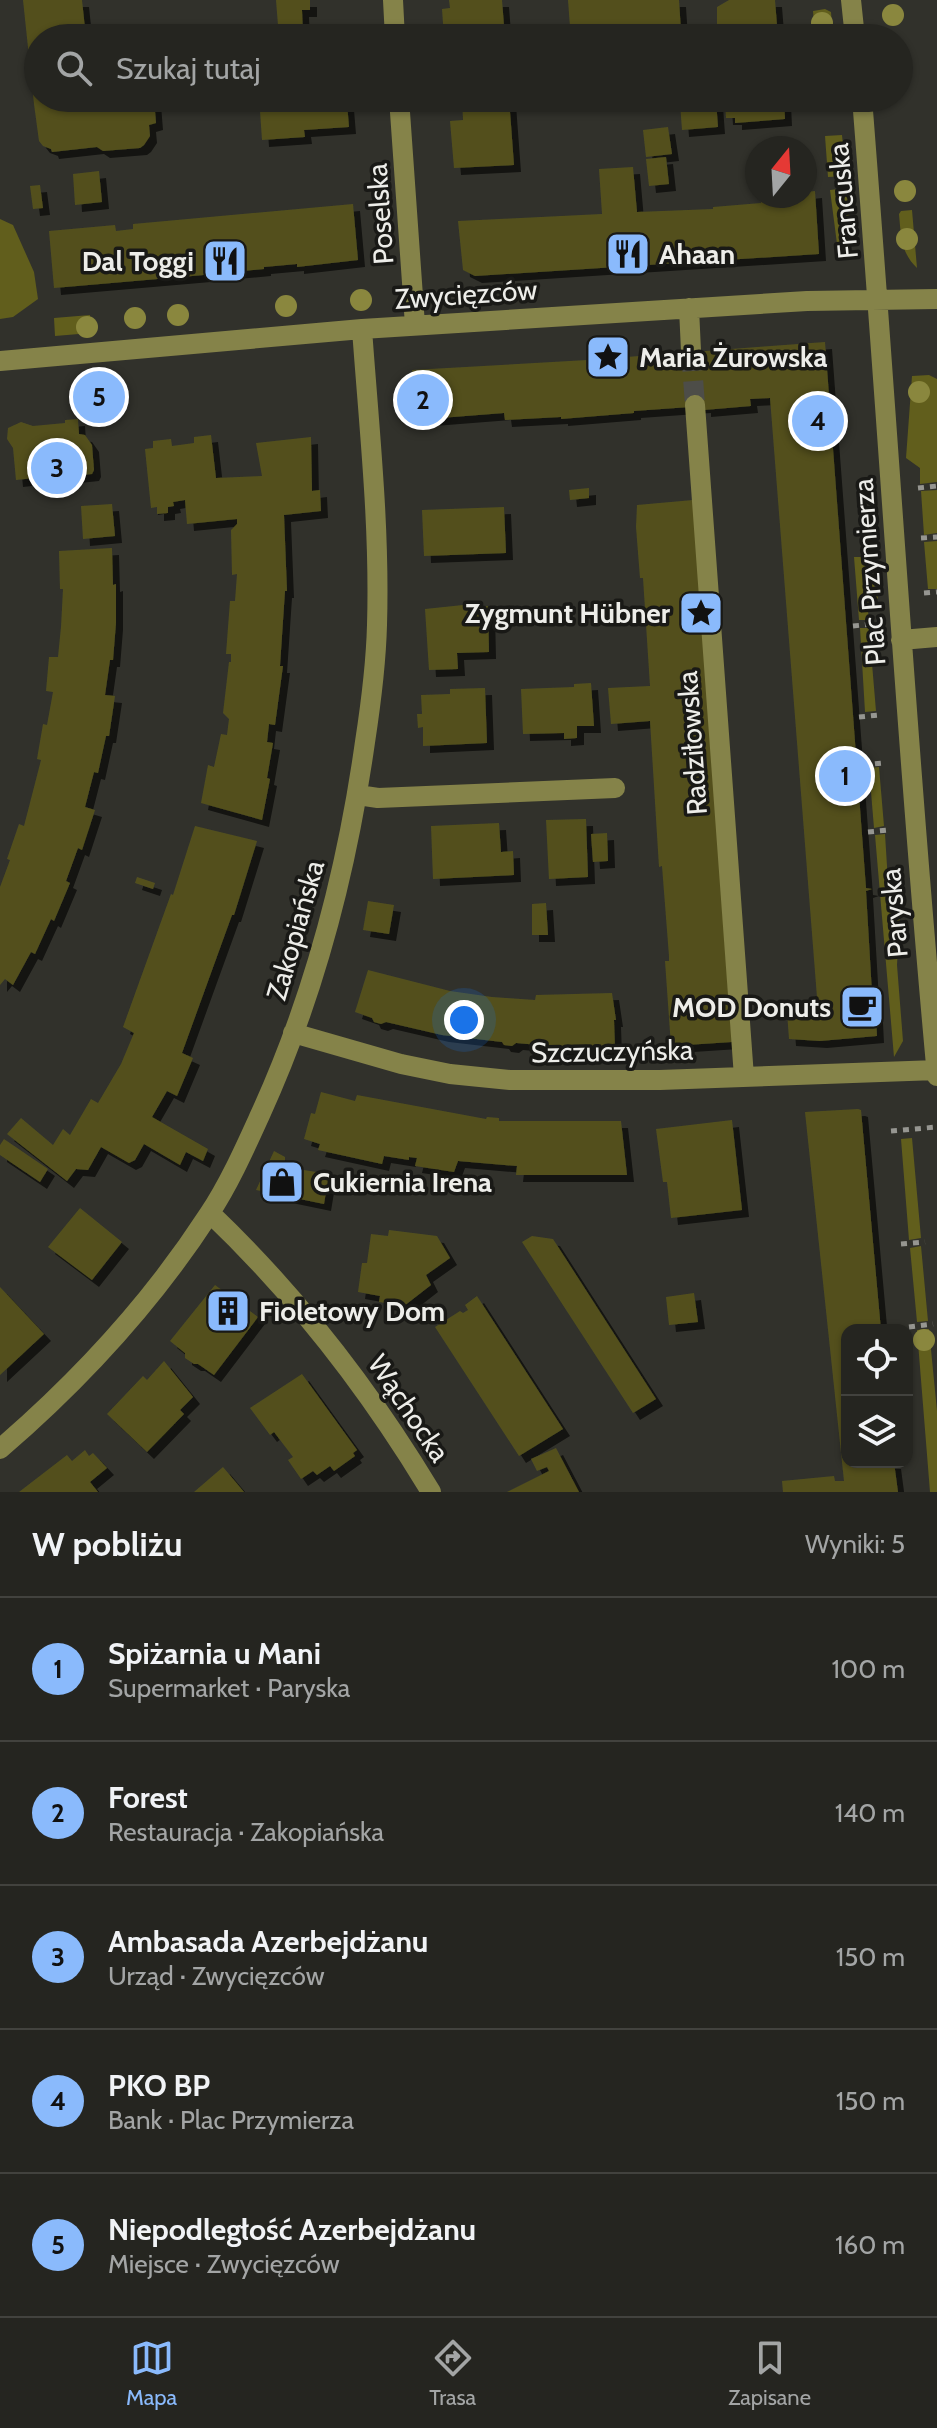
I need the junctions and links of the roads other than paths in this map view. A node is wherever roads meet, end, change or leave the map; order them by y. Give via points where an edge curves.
1 (393, 0) edge
2 (851, 0) edge
3 (394, 24) edge
4 (854, 24) edge
5 (400, 112) edge
6 (863, 112) edge
7 (879, 299) junction
8 (937, 299) edge
9 (689, 308) junction
10 (415, 325) junction
11 (362, 329) junction
12 (691, 351) tunnel mouth
13 (0, 361) edge
14 (695, 405) tunnel mouth
15 (937, 637) edge
16 (901, 640) junction
17 (909, 744) joint
18 (615, 788) dead end
19 (358, 795) junction
20 (293, 1033) junction
21 (937, 1070) edge
22 (937, 1076) edge
23 (744, 1077) junction
24 (210, 1213) junction
25 (0, 1449) edge
26 (431, 1492) edge

1 - 3 street
2 - 4 street
5 - 10 street, Poselska
6 - 7 street, Francuska
7 - 8 street, Zwycięzców
7 - 9 street, Zwycięzców
7 - 16 street, Plac Przymierza
9 - 10 street, Zwycięzców
9 - 12 street
10 - 11 street, Zwycięzców
11 - 13 street, Zwycięzców
11 - 19 street, Zakopiańska via 377,625
14 - 23 street, Radziłowska
15 - 16 street
16 - 17 street, Plac Przymierza
17 - 21 street, Paryska
18 - 19 street
19 - 20 street, Zakopiańska via 334,908
20 - 23 street, Szczuczyńska via 465,1076 569,1082
20 - 24 street, Zakopiańska via 247,1144
21 - 22 street, Paryska
21 - 23 street, Szczuczyńska
24 - 25 street, Zakopiańska via 109,1343
24 - 26 street, Wąchocka via 326,1338

